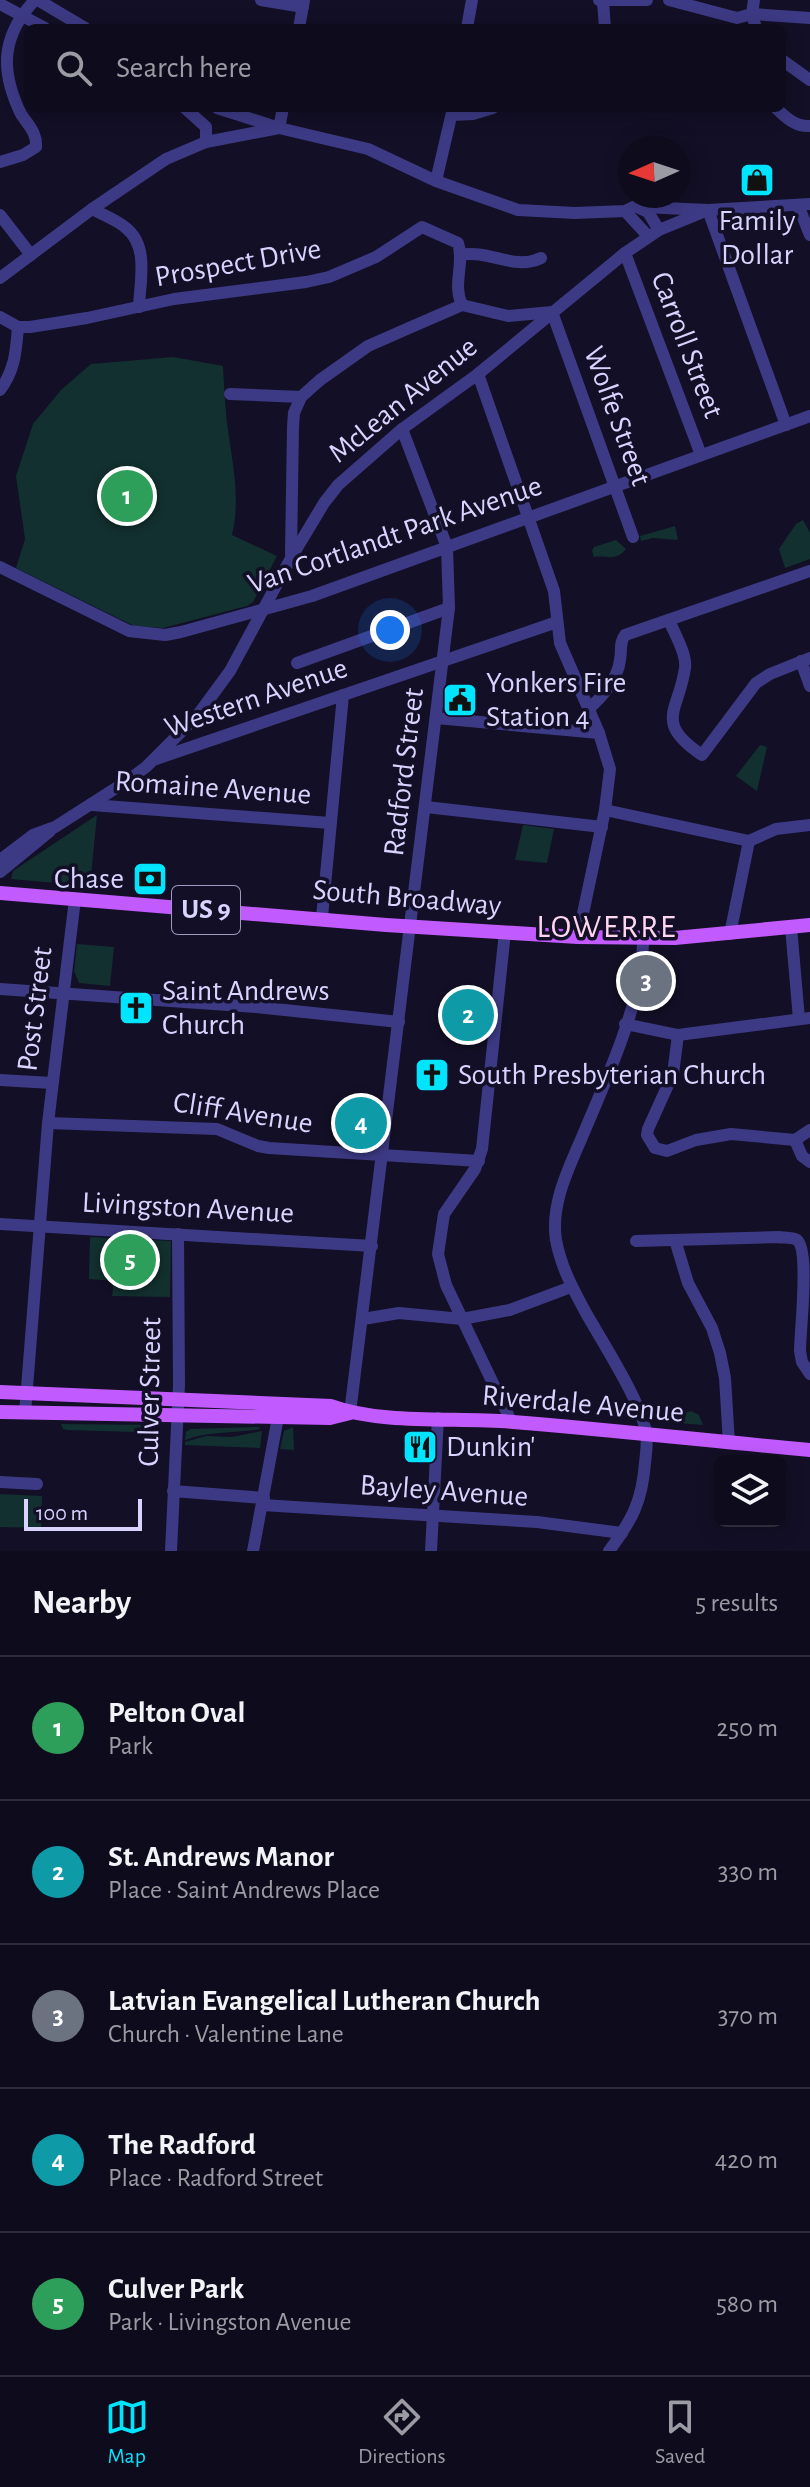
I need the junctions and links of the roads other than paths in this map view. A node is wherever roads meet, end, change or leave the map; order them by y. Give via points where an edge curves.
1 (36, 0) edge
2 (261, 0) edge
3 (472, 0) edge
4 (647, 0) edge
5 (669, 0) edge
6 (754, 0) edge
7 (601, 1) edge
8 (304, 3) edge
9 (0, 4) edge
10 (752, 14) junction
11 (21, 15) junction
12 (810, 18) edge
13 (38, 24) edge
14 (78, 24) edge
15 (299, 24) edge
16 (468, 24) edge
17 (604, 24) edge
18 (755, 24) edge
19 (786, 63) edge
20 (810, 80) edge
21 (189, 112) edge
22 (229, 112) edge
23 (282, 112) edge
24 (453, 112) edge
25 (480, 112) edge
26 (780, 112) edge
27 (810, 126) edge
28 (279, 128) junction
29 (206, 142) junction
30 (0, 162) edge
31 (436, 181) junction
32 (804, 204) edge
33 (630, 208) junction
34 (92, 209) junction
35 (708, 210) junction
36 (0, 215) edge
37 (653, 233) junction
38 (810, 235) edge
39 (625, 253) junction
40 (31, 255) junction
41 (460, 255) junction
42 (541, 258) dead end
43 (0, 278) edge
44 (462, 305) junction
45 (139, 307) junction
46 (552, 312) junction
47 (0, 317) edge
48 (18, 327) junction
49 (478, 374) junction
50 (0, 390) edge
51 (230, 394) dead end
52 (301, 397) junction
53 (810, 416) edge
54 (786, 425) junction
55 (402, 429) junction
56 (701, 455) junction
57 (614, 487) junction
58 (529, 516) junction
59 (633, 537) dead end
60 (447, 547) junction
61 (291, 558) junction
62 (0, 567) edge
63 (810, 571) edge
64 (449, 608) junction
65 (264, 610) junction
66 (669, 620) junction
67 (557, 622) junction
68 (806, 660) edge
69 (443, 661) junction
70 (297, 663) dead end
71 (810, 686) edge
72 (343, 695) junction
73 (588, 709) junction
74 (436, 718) junction
75 (599, 733) junction
76 (153, 760) junction
77 (92, 805) junction
78 (426, 807) junction
79 (605, 810) junction
80 (330, 823) junction
81 (810, 825) edge
82 (55, 827) junction
83 (602, 827) junction
84 (749, 841) junction
85 (0, 860) edge
86 (0, 872) edge
87 (0, 893) edge
88 (75, 899) junction
89 (322, 917) junction
90 (810, 925) edge
91 (411, 926) junction
92 (791, 927) junction
93 (505, 932) junction
94 (730, 934) junction
95 (578, 937) junction
96 (643, 939) junction
97 (0, 989) edge
98 (64, 994) junction
99 (805, 1019) edge
100 (399, 1022) junction
101 (625, 1024) junction
102 (678, 1035) junction
103 (0, 1080) edge
104 (52, 1083) junction
105 (48, 1123) junction
106 (810, 1130) edge
107 (795, 1140) junction
108 (383, 1156) junction
109 (479, 1161) junction
110 (810, 1162) edge
111 (0, 1224) edge
112 (40, 1225) junction
113 (178, 1234) junction
114 (675, 1240) junction
115 (636, 1241) dead end
116 (372, 1246) junction
117 (571, 1287) junction
118 (363, 1319) junction
119 (462, 1319) junction
120 (810, 1374) edge
121 (0, 1392) edge
122 (26, 1393) junction
123 (178, 1399) junction
124 (0, 1412) edge
125 (25, 1413) junction
126 (350, 1413) junction
127 (177, 1417) junction
128 (278, 1417) junction
129 (438, 1418) junction
130 (511, 1421) junction
131 (646, 1436) junction
132 (729, 1443) junction
133 (810, 1450) edge
134 (0, 1482) edge
135 (37, 1484) dead end
136 (173, 1491) junction
137 (263, 1502) junction
138 (434, 1516) junction
139 (622, 1533) junction
140 (171, 1551) edge
141 (253, 1551) edge
142 (431, 1551) edge
143 (609, 1551) edge

1 - 11 street
1 - 14 street
2 - 8 street
3 - 16 street
4 - 7 street
5 - 10 street via 737,18
6 - 10 street
7 - 17 street
8 - 15 street
9 - 11 street
10 - 12 street
10 - 18 street
11 - 13 street
11 - 30 street via 9,35 6,83 37,137 36,147
19 - 20 street
21 - 29 street via 206,127
22 - 28 street
23 - 28 street
24 - 25 street
24 - 31 street
26 - 27 street via 790,121
28 - 29 street
28 - 31 street via 368,149
29 - 34 street via 152,167
31 - 33 street via 518,210 575,213
32 - 35 street, McLean Avenue
32 - 38 street
33 - 35 street
33 - 37 street via 648,212
34 - 40 street
34 - 45 street via 137,239 142,263
35 - 37 street, McLean Avenue
35 - 54 street
36 - 40 street
37 - 39 street, McLean Avenue
39 - 46 street, McLean Avenue
39 - 56 street, Carroll Street
40 - 43 street
41 - 42 street via 528,265
41 - 44 street via 457,287
41 - 45 street, Prospect Drive via 453,239 422,227 376,257 329,277
44 - 46 street via 508,316
44 - 52 street via 368,346
45 - 48 street, Prospect Drive
46 - 49 street, McLean Avenue
46 - 57 street, Wolfe Street
47 - 48 street
48 - 50 street via 15,361
49 - 55 street, McLean Avenue
49 - 58 street
51 - 52 street
52 - 61 street via 293,427
53 - 54 street, Van Cortlandt Park Avenue
54 - 56 street, Van Cortlandt Park Avenue
55 - 60 street, Radford Street
55 - 61 street, McLean Avenue via 338,485
56 - 57 street, Van Cortlandt Park Avenue
57 - 58 street, Van Cortlandt Park Avenue
57 - 59 street, Wolfe Street
58 - 60 street, Van Cortlandt Park Avenue
58 - 67 street via 554,591
60 - 64 street, Radford Street
60 - 65 street, Van Cortlandt Park Avenue
61 - 65 street, McLean Avenue
62 - 65 street, Van Cortlandt Park Avenue via 139,634 181,632
63 - 66 street
64 - 69 street, Radford Street
64 - 70 street
65 - 76 street, McLean Avenue via 213,696
66 - 68 street via 685,667 671,713 683,742 702,755 756,683
66 - 73 street via 625,635 620,664 601,698
67 - 69 street, Western Avenue
67 - 73 street via 560,643
68 - 71 street
69 - 72 street, Western Avenue
69 - 74 street, Radford Street
72 - 76 street, Western Avenue
72 - 80 street
73 - 75 street
74 - 75 street
74 - 78 street, Radford Street
75 - 79 street via 610,769
76 - 77 street, McLean Avenue
77 - 80 street, Romaine Avenue
77 - 82 street, McLean Avenue
78 - 83 street
78 - 91 street, Radford Street
79 - 83 street
79 - 84 street
80 - 89 street
81 - 84 street via 776,829
82 - 85 street, McLean Avenue via 33,835
82 - 86 street, McLean Avenue
83 - 95 street
84 - 94 street
87 - 88 main road, South Broadway / US 9
88 - 89 main road, South Broadway / US 9
88 - 98 street, Post Street
89 - 91 main road, South Broadway / US 9
90 - 92 main road, South Broadway / US 9
91 - 93 main road, South Broadway / US 9
91 - 100 street, Radford Street
92 - 94 main road, South Broadway / US 9
92 - 99 street
93 - 95 main road, South Broadway / US 9
93 - 109 street
94 - 96 main road, South Broadway / US 9
95 - 96 main road, South Broadway / US 9
96 - 101 street via 641,971
97 - 98 street
98 - 100 street
98 - 104 street, Post Street
99 - 102 street
100 - 108 street, Radford Street
101 - 102 street
101 - 117 street via 556,1206 556,1239
102 - 107 street via 673,1074 648,1129 655,1148 667,1151 731,1134
103 - 104 street
104 - 105 street, Post Street
105 - 108 street, Cliff Avenue via 217,1129 269,1148
105 - 112 street, Post Street
106 - 107 street
107 - 110 street
108 - 109 street, Cliff Avenue
108 - 116 street, Radford Street
109 - 119 street via 444,1214 438,1244 442,1275
111 - 112 street, Livingston Avenue
112 - 113 street, Livingston Avenue
112 - 122 street, Post Street
113 - 116 street, Livingston Avenue
113 - 123 street, Culver Street
114 - 115 street
114 - 120 street via 778,1237 803,1245 808,1298 800,1351
114 - 132 street via 720,1353
116 - 118 street, Radford Street
117 - 119 street via 510,1310
117 - 131 street via 637,1408
118 - 119 street via 399,1313
118 - 126 street, Radford Street
119 - 130 street
121 - 122 main road, Riverdale Avenue
122 - 123 main road, Riverdale Avenue
122 - 125 street, Post Street
123 - 126 main road, Riverdale Avenue via 331,1406
123 - 127 street, Culver Street
124 - 125 main road, Riverdale Avenue
125 - 127 main road, Riverdale Avenue
126 - 128 main road, Riverdale Avenue
126 - 129 main road, Riverdale Avenue
127 - 128 main road, Riverdale Avenue
127 - 136 street, Culver Street
128 - 137 street
129 - 130 main road, Riverdale Avenue
129 - 138 street
130 - 131 main road, Riverdale Avenue
131 - 132 main road, Riverdale Avenue
131 - 139 street via 638,1505
132 - 133 main road, Riverdale Avenue
134 - 135 street
136 - 137 street, Bayley Avenue
136 - 140 street, Culver Street
137 - 138 street, Bayley Avenue
137 - 141 street
138 - 139 street, Bayley Avenue
138 - 142 street
139 - 143 street

